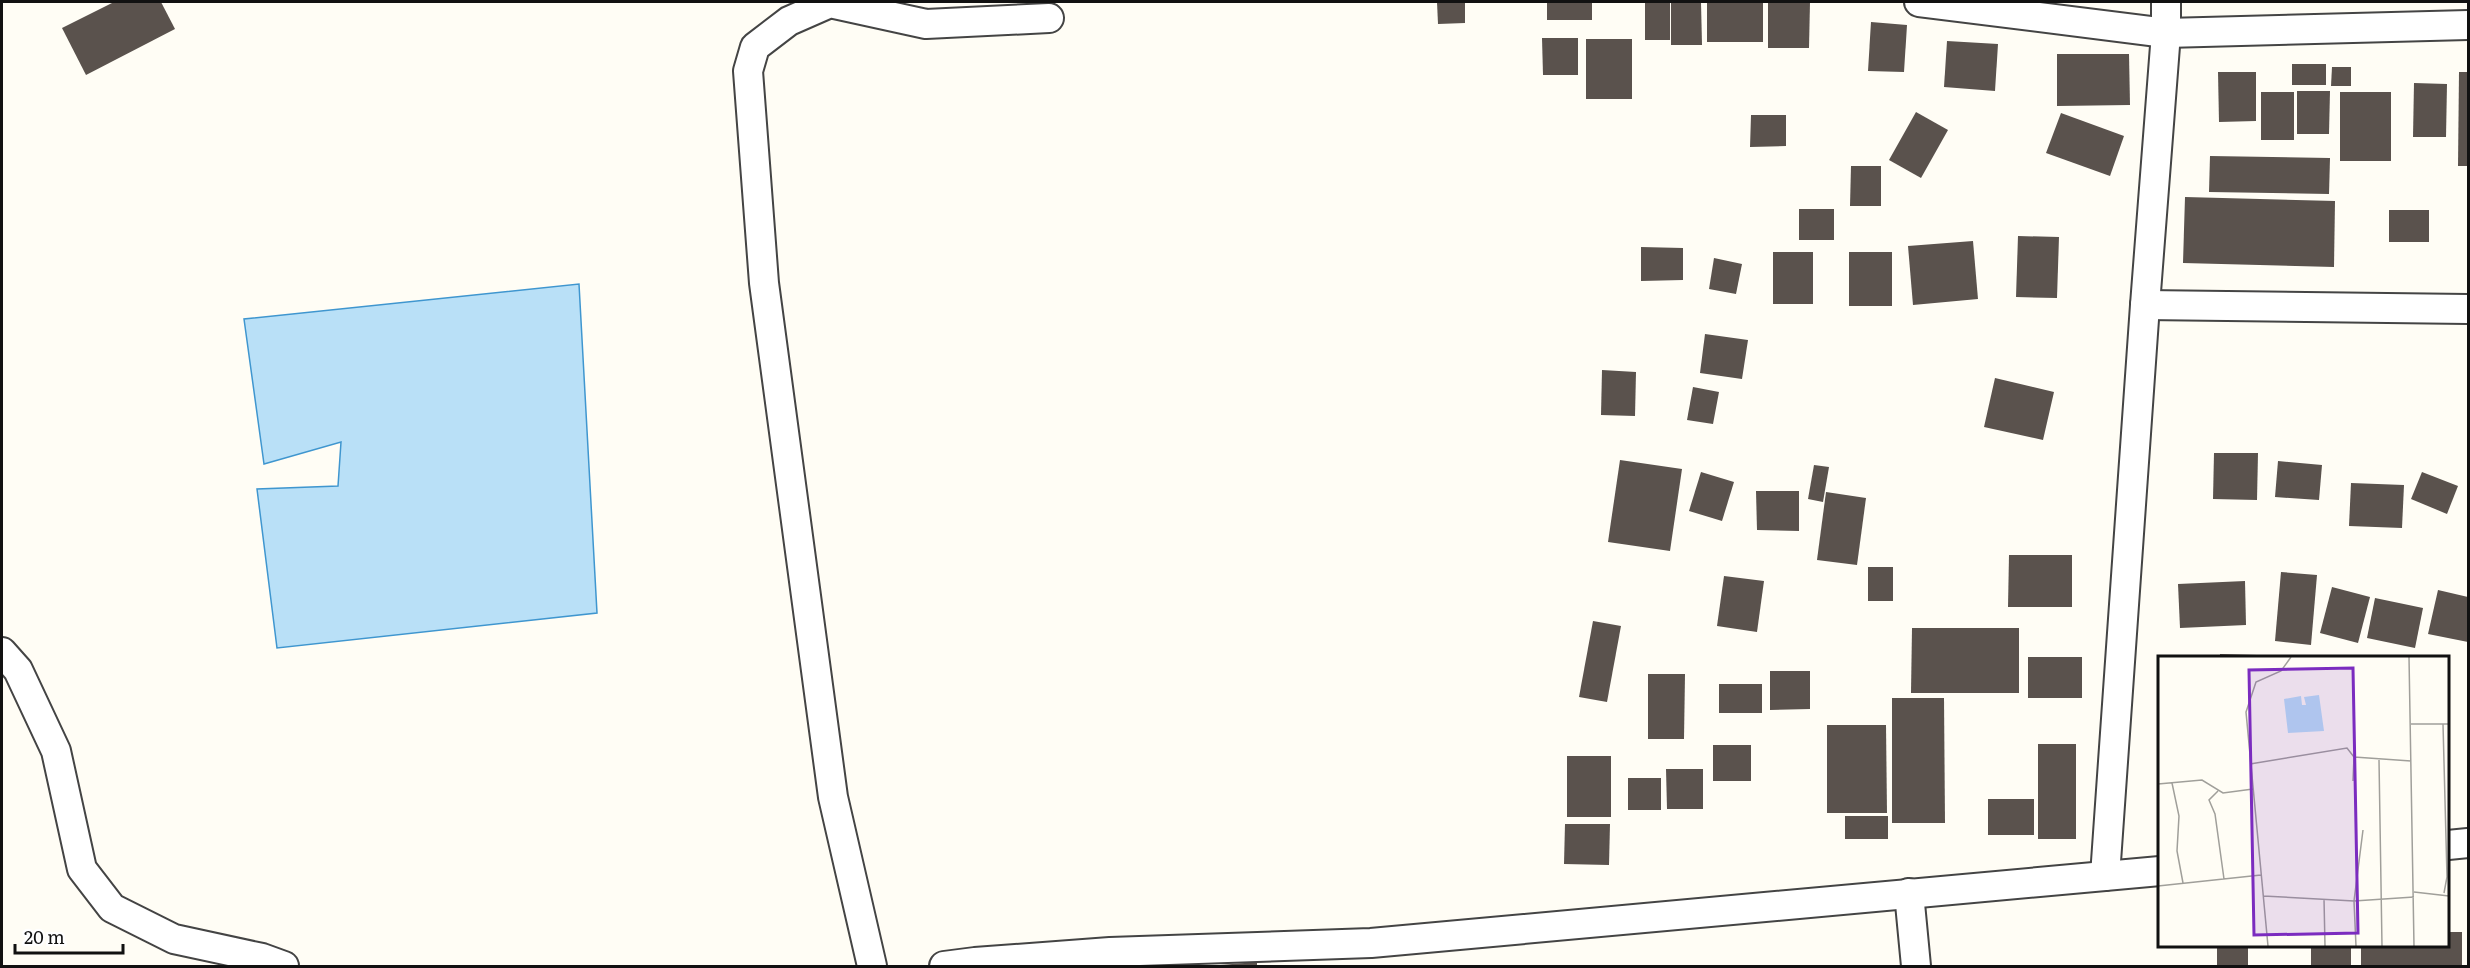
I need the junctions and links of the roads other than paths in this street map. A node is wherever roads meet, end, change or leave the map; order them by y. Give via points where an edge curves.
1 (831, 2) edge
2 (1919, 2) edge
3 (2166, 2) edge
4 (1050, 18) dead end
5 (2469, 26) edge
6 (2166, 33) junction
7 (2145, 304) junction
8 (2469, 309) edge
9 (2, 652) edge
10 (2469, 843) edge
11 (2449, 845) edge
12 (2158, 871) edge
13 (2105, 876) junction
14 (1909, 893) junction
15 (1111, 959) edge
16 (284, 966) edge
17 (872, 966) edge
18 (944, 966) edge
19 (1916, 966) edge

1 - 4 street via 926,24
1 - 17 street via 789,21 755,47 748,71 764,283 832,786
2 - 6 street
3 - 6 street
5 - 6 street
6 - 7 street
7 - 8 street
7 - 13 street
9 - 16 street via 18,670 56,751 82,869 112,908 174,939
10 - 11 street
12 - 13 street
13 - 14 street
14 - 15 street via 1371,943
14 - 19 street
15 - 18 street

